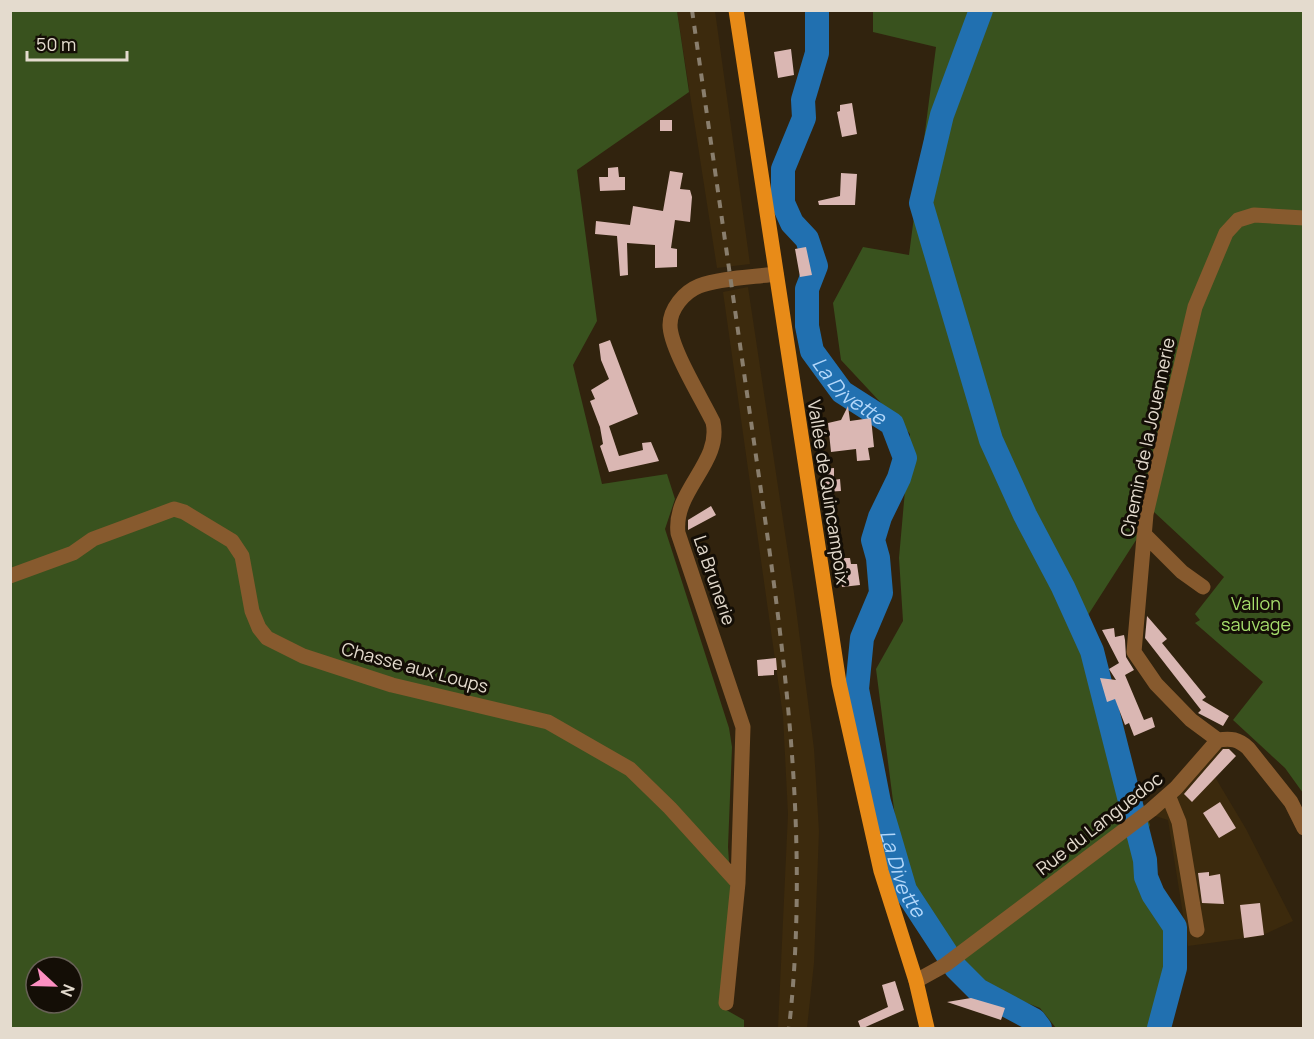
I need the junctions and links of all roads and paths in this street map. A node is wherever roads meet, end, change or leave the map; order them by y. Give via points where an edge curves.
1 (736, 10) edge
2 (1304, 218) edge
3 (776, 274) junction
4 (1144, 534) junction
5 (10, 576) edge
6 (1203, 586) dead end
7 (1218, 740) junction
8 (1168, 795) junction
9 (1304, 828) edge
10 (738, 883) junction
11 (1197, 930) dead end
12 (916, 981) junction
13 (726, 1003) dead end
14 (927, 1029) edge

1 - 3 main road, Vallée de Quincampoix
2 - 4 street, Chemin de la Jouennerie via 1254,215 1238,220 1226,233 1195,307
3 - 10 street, La Brunerie via 701,285 682,298 670,325 715,432 711,450 681,506 677,523 743,727
3 - 12 main road, Vallée de Quincampoix via 839,683 881,871
4 - 6 street via 1182,572
4 - 7 street, Chemin de la Jouennerie via 1134,652 1156,684 1191,720
5 - 10 street, Chasse aux Loups via 73,553 93,539 158,514 174,509 184,512 232,541 242,556 252,611 267,639 303,656 392,685 548,722 630,769
7 - 8 street, Rue du Languedoc
7 - 9 street via 1230,738 1248,748 1291,802
8 - 11 street via 1179,822
8 - 12 street, Rue du Languedoc via 960,954
10 - 13 street, La Brunerie
12 - 14 main road, Vallée de Quincampoix

